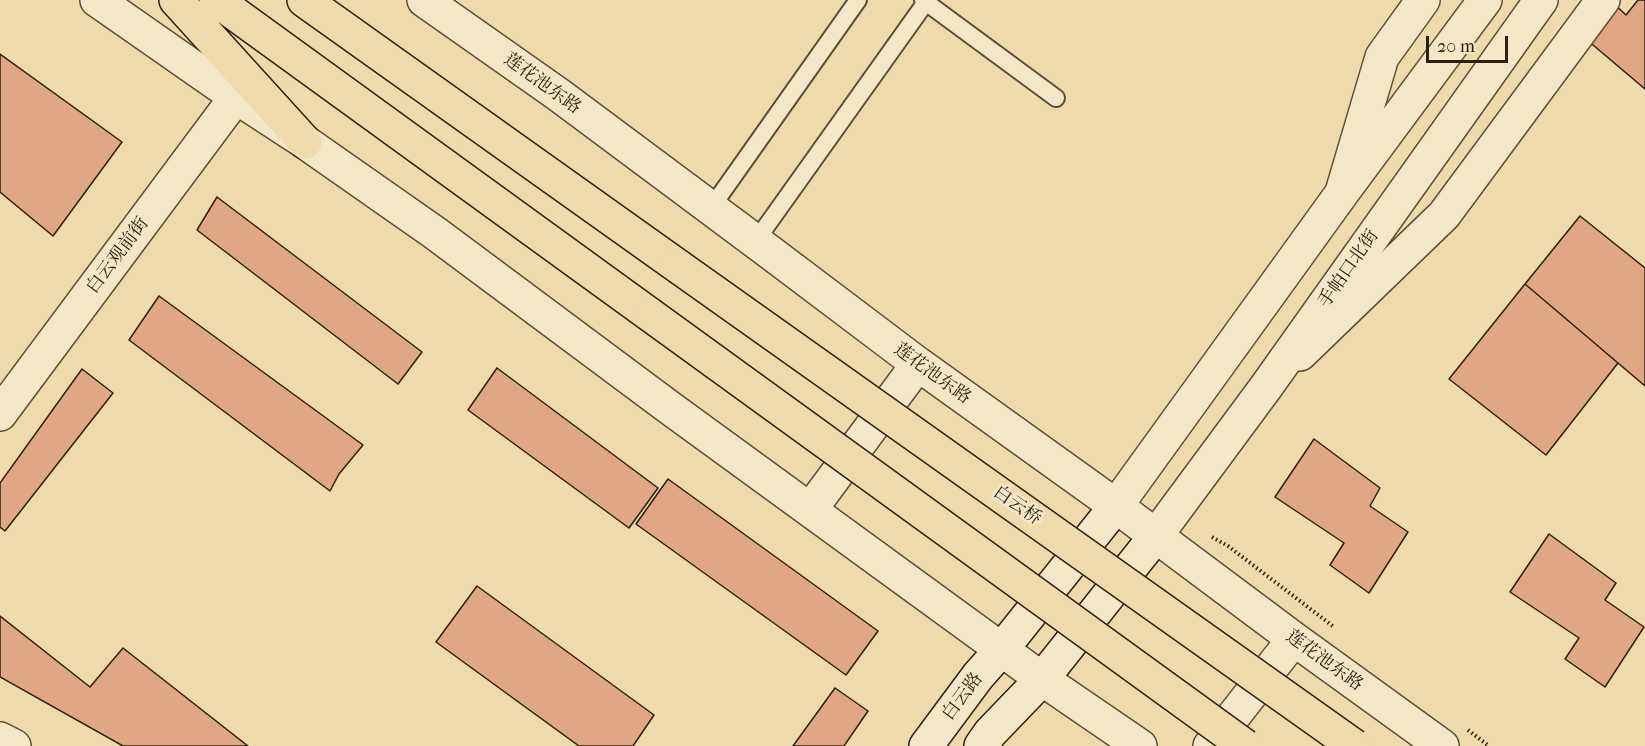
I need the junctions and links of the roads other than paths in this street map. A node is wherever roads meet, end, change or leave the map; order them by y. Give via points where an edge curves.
1 (97, 0) edge
2 (176, 0) edge
3 (216, 0) edge
4 (304, 0) edge
5 (424, 0) edge
6 (858, 0) edge
7 (1423, 0) edge
8 (1485, 0) edge
9 (1541, 0) edge
10 (1603, 0) edge
11 (924, 1) edge
12 (236, 97) junction
13 (1056, 98) dead end
14 (305, 142) junction
15 (1342, 193) junction
16 (711, 208) junction
17 (755, 242) junction
18 (918, 364) junction
19 (1266, 387) junction
20 (0, 414) edge
21 (1116, 506) junction
22 (810, 510) junction
23 (1155, 537) junction
24 (1294, 639) junction
25 (1002, 649) junction
26 (1042, 679) junction
27 (0, 739) edge
28 (14, 746) edge
29 (926, 746) edge
30 (981, 746) edge
31 (1140, 746) edge
32 (1210, 746) edge
33 (1245, 746) edge
34 (1354, 746) edge
35 (1442, 746) edge

1 - 12 street
2 - 14 highway
3 - 33 highway, bridge
4 - 34 highway, 白云桥, bridge
5 - 16 street, 莲花池东路
6 - 16 lane
7 - 15 street via 1382,57
8 - 15 street
9 - 19 street, 手帕口北街
10 - 19 street via 1444,215
11 - 13 lane
11 - 17 lane
12 - 14 street
12 - 20 street, 白云观前街
14 - 22 street
15 - 21 street
16 - 17 street, 莲花池东路
17 - 18 street, 莲花池东路
18 - 21 street, 莲花池东路
18 - 22 street
19 - 23 street, 手帕口北街
21 - 23 street, 莲花池东路
21 - 25 street, 白云路
22 - 25 street
23 - 24 street, 莲花池东路
23 - 26 street, 手帕口北街
24 - 32 street
24 - 35 street, 莲花池东路
25 - 26 street
25 - 29 street, 白云路
26 - 30 street
26 - 31 street
27 - 28 street

